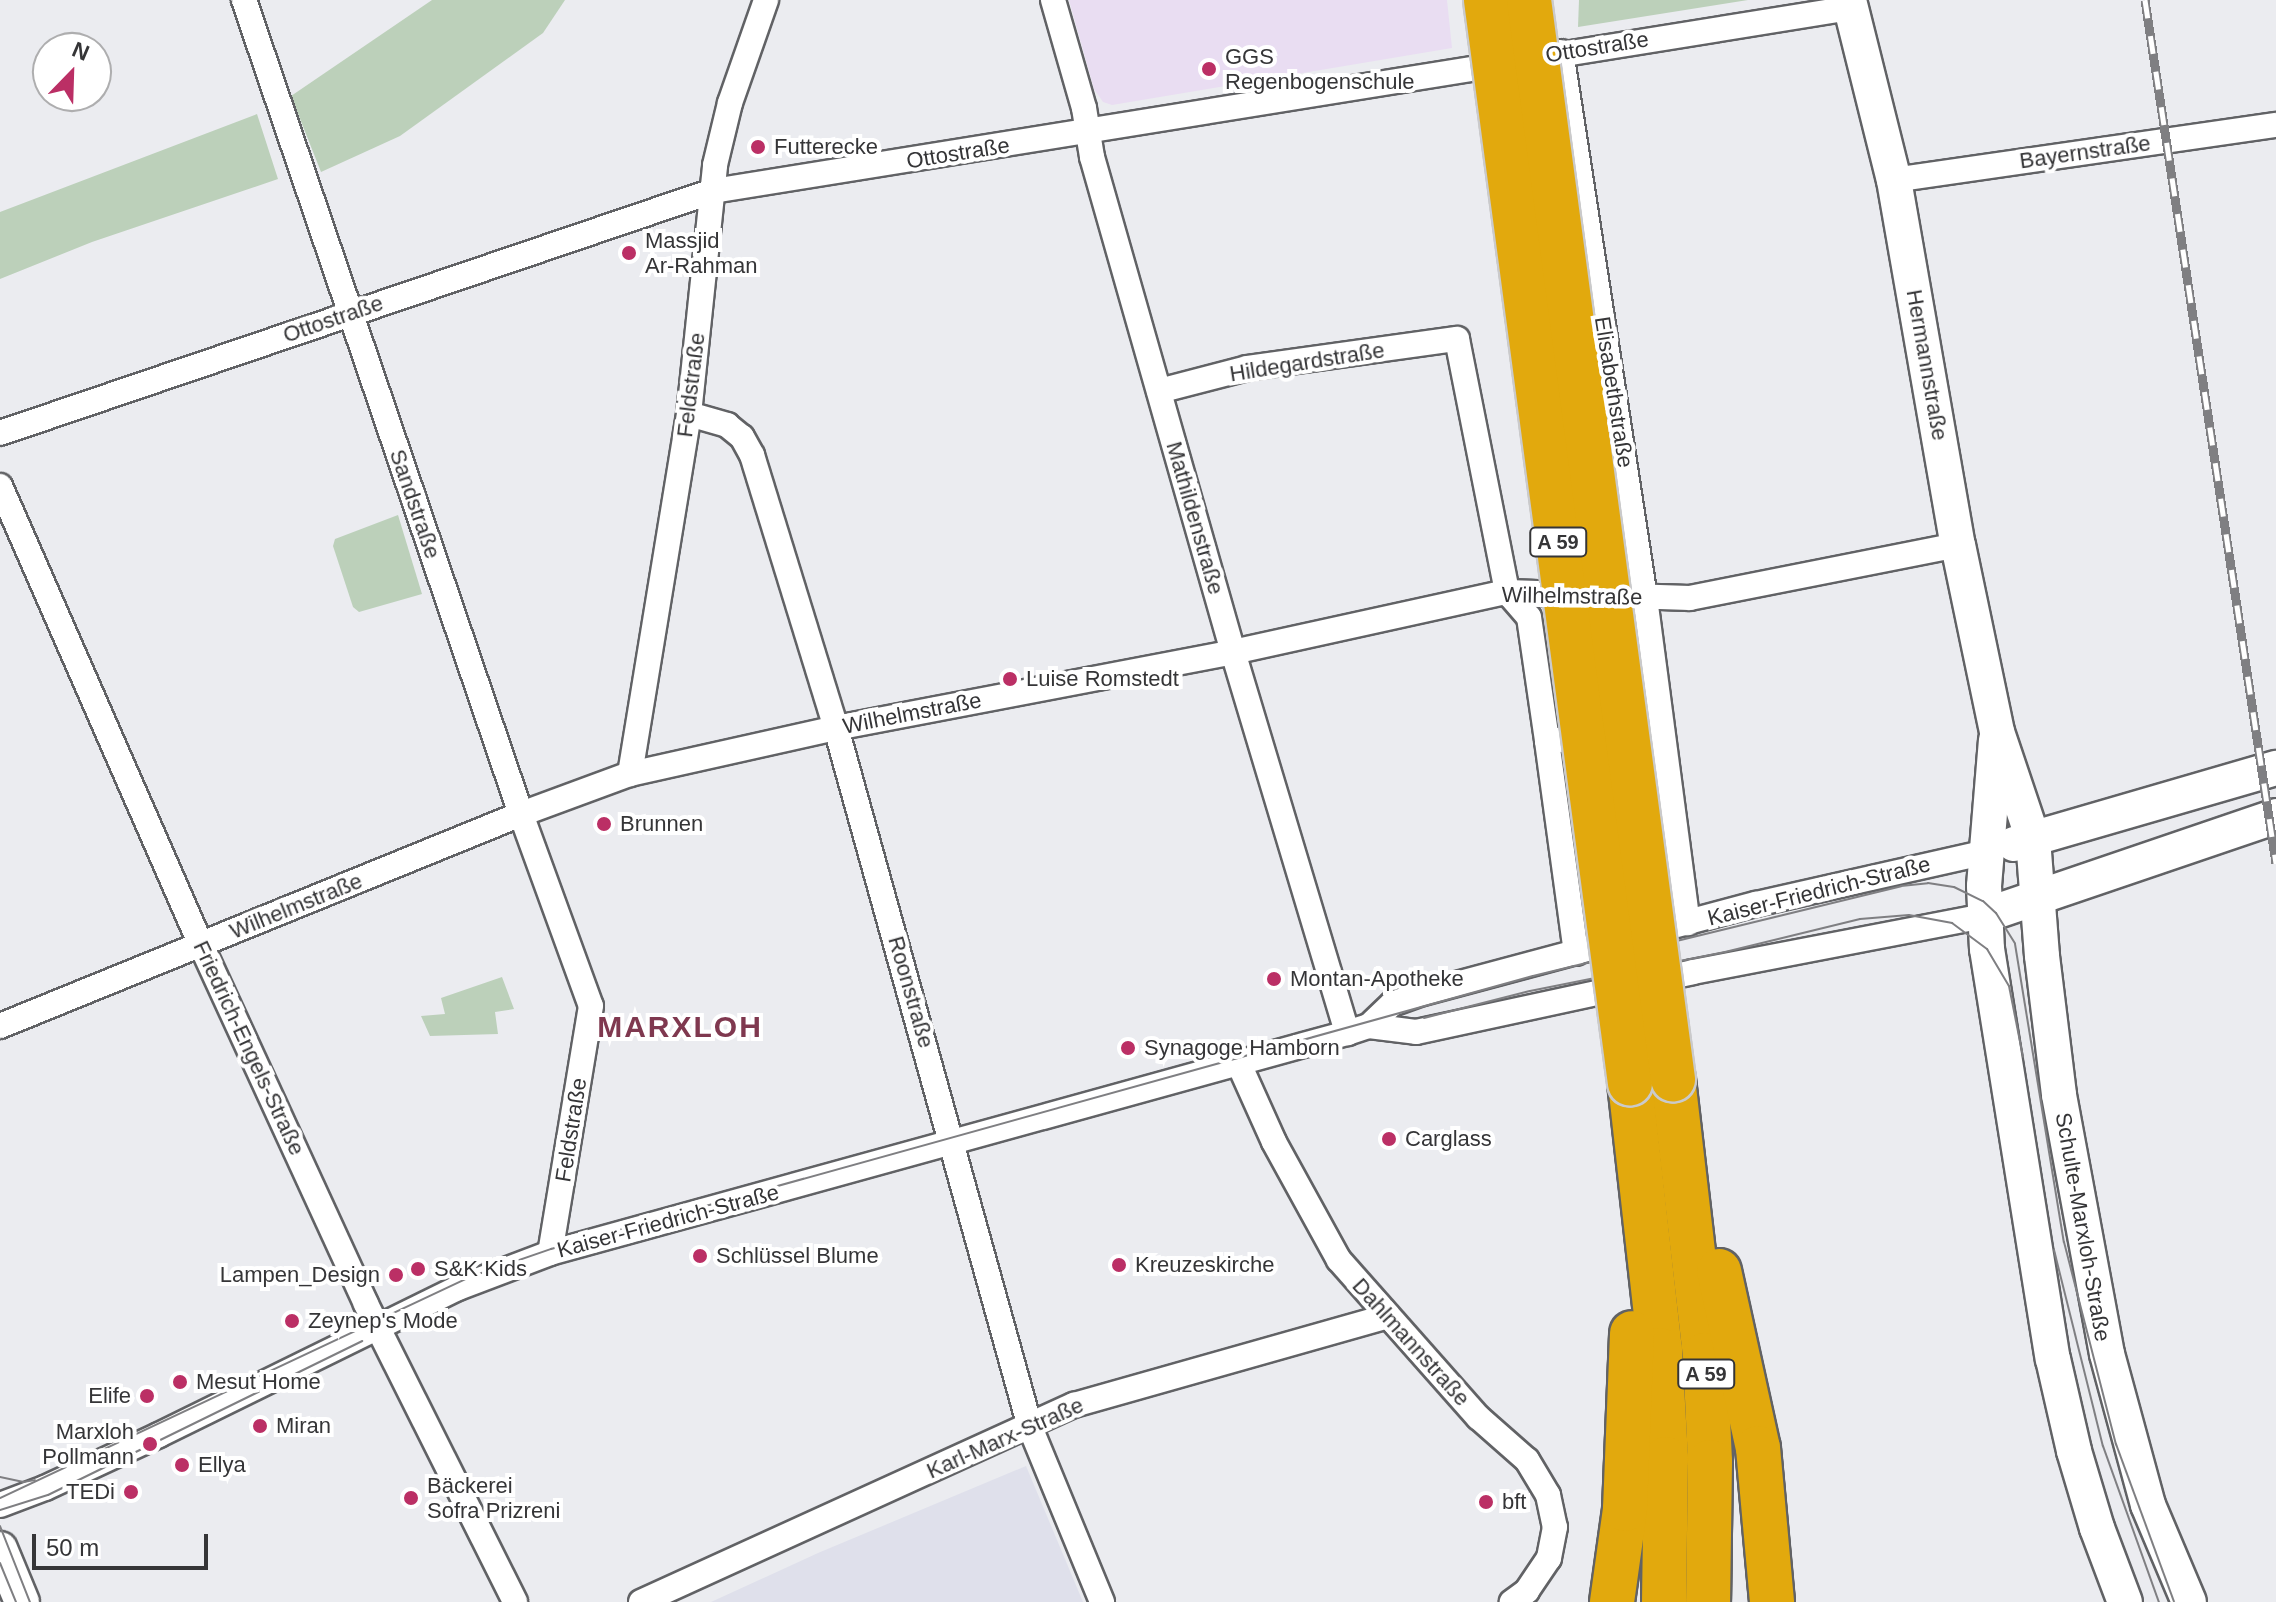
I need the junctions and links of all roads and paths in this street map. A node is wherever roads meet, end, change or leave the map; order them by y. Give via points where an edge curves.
1 (244, 0) edge
2 (766, 0) edge
3 (1053, 0) edge
4 (1486, 0) edge
5 (1529, 0) edge
6 (1849, 4) edge
7 (1561, 52) junction
8 (2276, 125) edge
9 (1087, 133) junction
10 (1894, 180) junction
11 (713, 191) junction
12 (350, 313) junction
13 (1159, 391) junction
14 (689, 414) junction
15 (0, 433) edge
16 (0, 486) edge
17 (1958, 545) junction
18 (1507, 592) junction
19 (1645, 598) junction
20 (1233, 652) junction
21 (836, 728) junction
22 (1662, 732) junction
23 (1997, 732) junction
24 (1547, 741) junction
25 (2276, 768) edge
26 (630, 774) junction
27 (521, 814) junction
28 (2276, 816) edge
29 (2033, 839) junction
30 (1987, 852) junction
31 (2037, 899) junction
32 (1983, 916) junction
33 (1688, 923) junction
34 (201, 945) junction
35 (1576, 953) junction
36 (591, 1006) joint
37 (0, 1026) edge
38 (1358, 1029) junction
39 (1239, 1064) junction
40 (953, 1142) junction
41 (1682, 1146) junction
42 (1638, 1151) junction
43 (550, 1253) junction
44 (1386, 1317) junction
45 (377, 1327) junction
46 (1030, 1427) junction
47 (0, 1505) edge
48 (0, 1549) edge
49 (22, 1602) edge
50 (515, 1602) edge
51 (641, 1602) edge
52 (1102, 1602) edge
53 (1512, 1602) edge
54 (1612, 1602) edge
55 (1664, 1602) edge
56 (1708, 1602) edge
57 (1772, 1602) edge
58 (2125, 1602) edge
59 (2189, 1602) edge

1 - 12 street, Sandstraße
2 - 11 street, Feldstraße via 727,114
3 - 9 street, Mathildenstraße
4 - 42 highway, A 59, bridge
5 - 41 highway, A 59, bridge
6 - 7 street, Ottostraße
6 - 10 main road, Hermannstraße
7 - 9 street, Ottostraße
7 - 19 street, Elisabethstraße
8 - 10 street, Bayernstraße
9 - 11 street, Ottostraße
9 - 13 street, Mathildenstraße
10 - 17 main road, Hermannstraße
11 - 12 street, Ottostraße
11 - 14 street, Feldstraße
12 - 15 street, Ottostraße
12 - 27 street, Sandstraße
13 - 18 street, Hildegardstraße via 1247,368 1457,339
13 - 20 street, Mathildenstraße
14 - 21 street, Roonstraße via 727,425 752,455
14 - 26 street, Feldstraße
16 - 34 street, Friedrich-Engels-Straße
17 - 19 street, Wilhelmstraße via 1690,598
17 - 23 main road, Hermannstraße
18 - 19 street, Wilhelmstraße
18 - 20 street, Wilhelmstraße
18 - 24 street via 1529,617
19 - 22 street, Elisabethstraße
20 - 21 street, Wilhelmstraße
20 - 38 street, Mathildenstraße
21 - 26 street, Wilhelmstraße
21 - 40 street, Roonstraße
22 - 24 street
22 - 33 street, Elisabethstraße
23 - 29 main road, Hermannstraße
23 - 30 main road, Hermannstraße
24 - 35 street
25 - 29 main road, Kaiser-Friedrich-Straße
26 - 27 street, Wilhelmstraße
27 - 34 street, Wilhelmstraße
27 - 36 street, Sandstraße
28 - 31 main road, Kaiser-Friedrich-Straße
29 - 30 main road, Kaiser-Friedrich-Straße
29 - 31 main road, Schulte-Marxloh-Straße
30 - 32 main road, Hermannstraße
30 - 33 street, Kaiser-Friedrich-Straße
31 - 32 main road, Kaiser-Friedrich-Straße
31 - 59 main road, Schulte-Marxloh-Straße via 2059,1095 2107,1354 2148,1505
32 - 38 street, Kaiser-Friedrich-Straße via 1416,1032
32 - 58 main road via 2053,1359 2074,1451
33 - 35 street, Kaiser-Friedrich-Straße
34 - 37 street, Wilhelmstraße
34 - 45 street, Friedrich-Engels-Straße
35 - 38 street, Kaiser-Friedrich-Straße via 1405,998
36 - 43 street, Feldstraße
38 - 39 street, Kaiser-Friedrich-Straße
39 - 40 street, Kaiser-Friedrich-Straße
39 - 44 street, Dahlmannstraße via 1274,1142 1339,1260
40 - 43 street, Kaiser-Friedrich-Straße
40 - 46 street, Roonstraße
41 - 56 highway, A 59 via 1705,1355
41 - 57 highway via 1732,1325 1758,1448
42 - 54 highway via 1629,1458
42 - 55 highway, A 59 via 1660,1350 1666,1459
43 - 45 street, Kaiser-Friedrich-Straße via 458,1288
44 - 46 street, Karl-Marx-Straße via 1074,1405
44 - 53 street, Dahlmannstraße via 1478,1417 1527,1460 1548,1495 1555,1527 1549,1558 1527,1591
45 - 47 street, Kaiser-Friedrich-Straße via 116,1455
45 - 50 street, Friedrich-Engels-Straße
46 - 51 street, Karl-Marx-Straße
46 - 52 street, Roonstraße
48 - 49 main road

